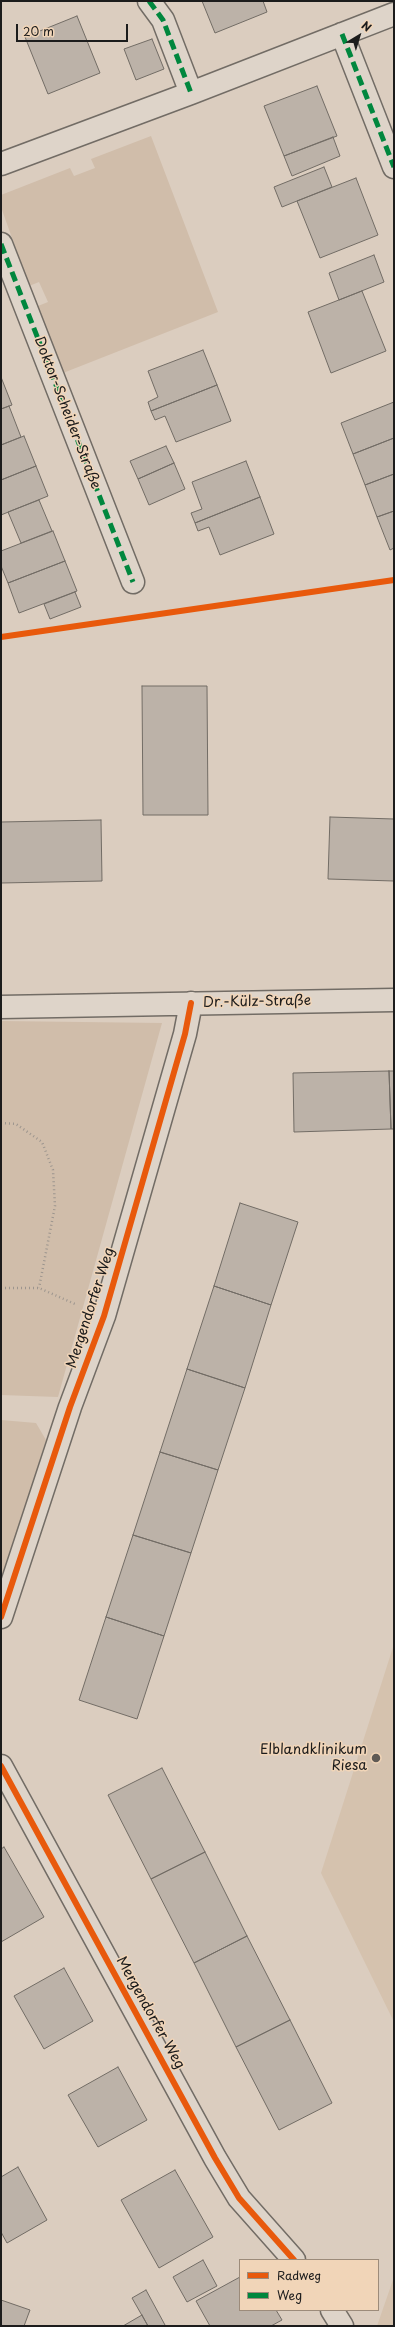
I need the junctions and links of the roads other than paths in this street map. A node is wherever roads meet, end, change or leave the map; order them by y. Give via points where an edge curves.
1 (149, 1) edge
2 (394, 14) edge
3 (342, 34) junction
4 (190, 93) junction
5 (1, 164) edge
6 (394, 167) edge
7 (1, 244) edge
8 (133, 582) dead end
9 (394, 1000) edge
10 (191, 1003) junction
11 (1, 1008) edge
12 (1, 1617) edge
13 (1, 1766) edge
14 (293, 2259) edge
15 (333, 2311) edge
16 (342, 2326) edge

1 - 4 street via 163,20
2 - 3 street
3 - 4 street
3 - 6 street
4 - 5 street
7 - 8 street, Doktor-Scheider-Straße
9 - 10 street, Dr.-Külz-Straße
10 - 11 street, Dr.-Külz-Straße
10 - 12 street, Mergendorfer Weg via 179,1057 104,1316 70,1408
13 - 14 street, Mergendorfer Weg via 215,2158 239,2198
15 - 16 street

